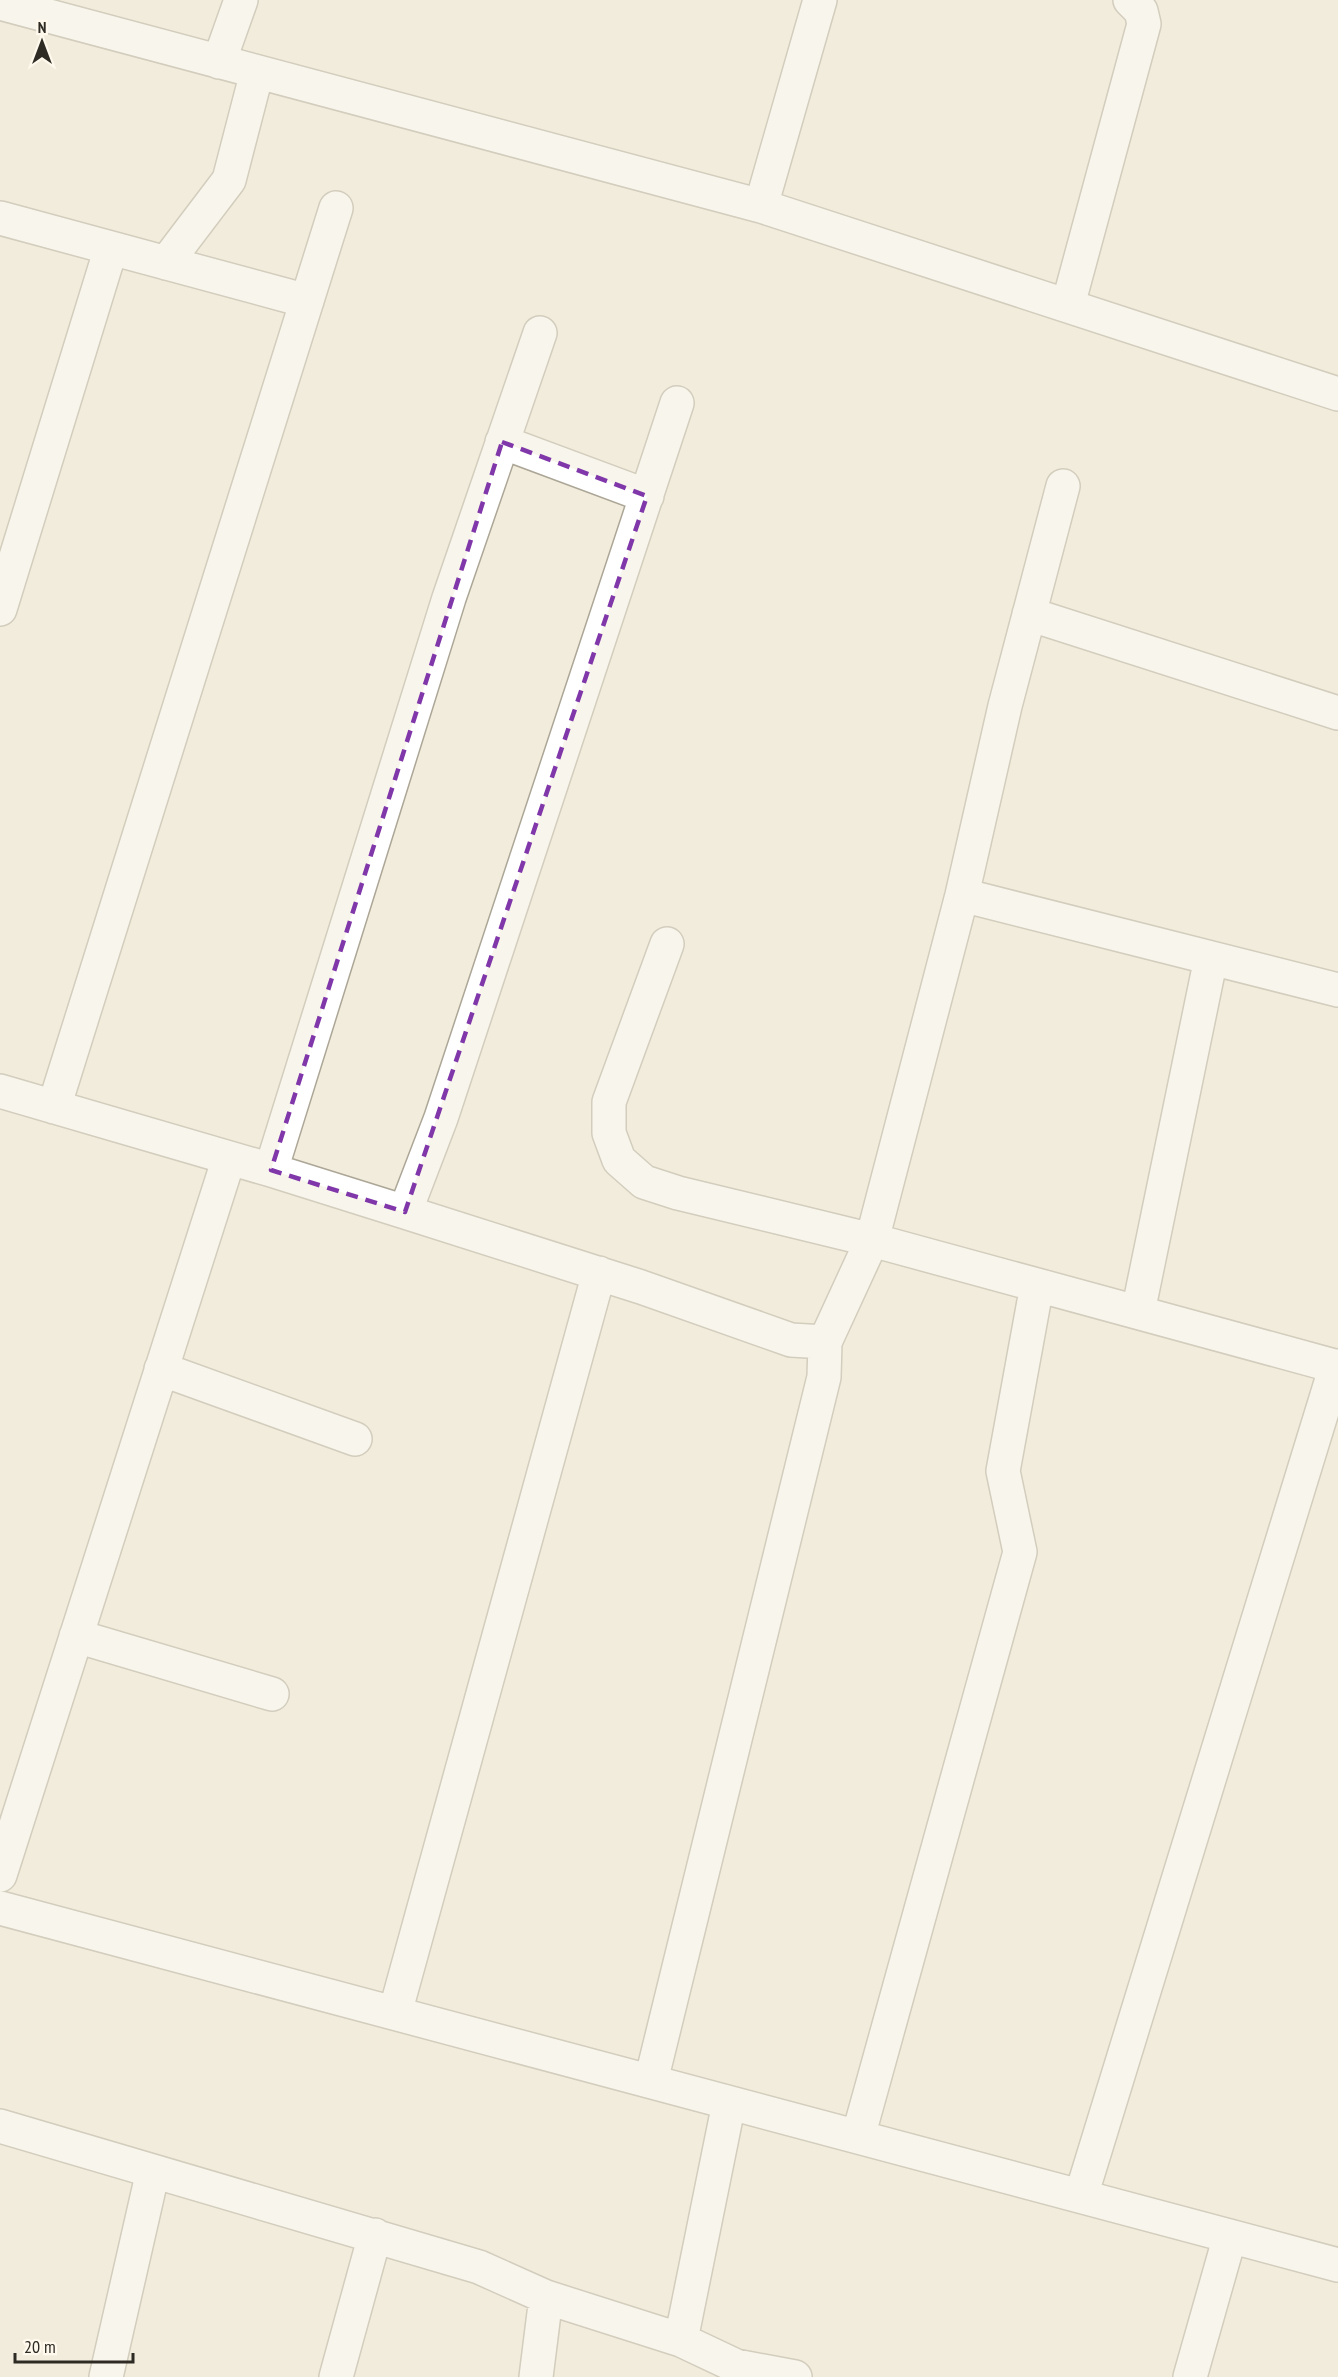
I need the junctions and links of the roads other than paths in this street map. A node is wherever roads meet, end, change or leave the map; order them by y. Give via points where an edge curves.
1 (241, 0) edge
2 (820, 0) edge
3 (1130, 0) edge
4 (0, 3) edge
5 (219, 62) junction
6 (257, 72) junction
7 (761, 206) junction
8 (336, 208) dead end
9 (0, 218) edge
10 (111, 248) junction
11 (166, 263) junction
12 (307, 301) junction
13 (1068, 305) junction
14 (540, 333) dead end
15 (1338, 394) edge
16 (677, 403) dead end
17 (502, 442) junction
18 (1063, 486) dead end
19 (647, 496) junction
20 (0, 609) edge
21 (1029, 614) junction
22 (1338, 713) edge
23 (962, 895) junction
24 (667, 944) dead end
25 (1211, 958) junction
26 (1338, 990) edge
27 (2, 1099) edge
28 (54, 1107) junction
29 (229, 1158) junction
30 (271, 1170) junction
31 (405, 1212) junction
32 (872, 1240) junction
33 (599, 1273) junction
34 (1037, 1285) junction
35 (1138, 1312) junction
36 (825, 1342) junction
37 (1337, 1367) edge
38 (161, 1369) junction
39 (355, 1439) dead end
40 (76, 1635) junction
41 (272, 1694) dead end
42 (0, 1875) edge
43 (0, 1908) edge
44 (395, 2013) junction
45 (651, 2082) junction
46 (729, 2103) junction
47 (0, 2126) edge
48 (858, 2137) junction
49 (153, 2171) junction
50 (1082, 2196) junction
51 (375, 2235) junction
52 (1230, 2236) junction
53 (1338, 2265) edge
54 (546, 2297) junction
55 (681, 2340) junction
56 (735, 2371) edge
57 (106, 2377) edge
58 (336, 2377) edge
59 (536, 2377) edge
60 (795, 2377) edge
61 (1190, 2377) edge

1 - 5 street
2 - 7 street
3 - 13 street via 1141,10 1144,24
4 - 5 street
5 - 6 street
6 - 7 street
6 - 11 street via 229,180
7 - 13 street
8 - 12 street
9 - 10 street
10 - 11 street
10 - 20 street
11 - 12 street
12 - 28 street
13 - 15 street
14 - 17 street
16 - 19 street
17 - 19 street
17 - 30 street via 449,598
18 - 21 street
19 - 31 street via 441,1118
21 - 22 street
21 - 23 street
23 - 25 street
23 - 32 street
24 - 32 street via 609,1102 609,1133 619,1160 644,1182
25 - 26 street
25 - 35 street
27 - 28 street
28 - 29 street
29 - 30 street
29 - 38 street
30 - 31 street
31 - 33 street
32 - 34 street
32 - 36 street
33 - 36 street via 791,1340
33 - 44 street
34 - 35 street
34 - 48 street via 1003,1471 1020,1552
35 - 37 street
36 - 45 street via 824,1377
37 - 50 street
38 - 39 street
38 - 40 street
40 - 41 street
40 - 42 street
43 - 44 street
44 - 45 street
45 - 46 street
46 - 48 street
46 - 55 street
47 - 49 street
48 - 50 street
49 - 51 street
49 - 57 street
50 - 52 street
51 - 54 street via 479,2267
51 - 58 street
52 - 53 street
52 - 61 street
54 - 55 street
54 - 59 street
55 - 56 street
56 - 60 street

